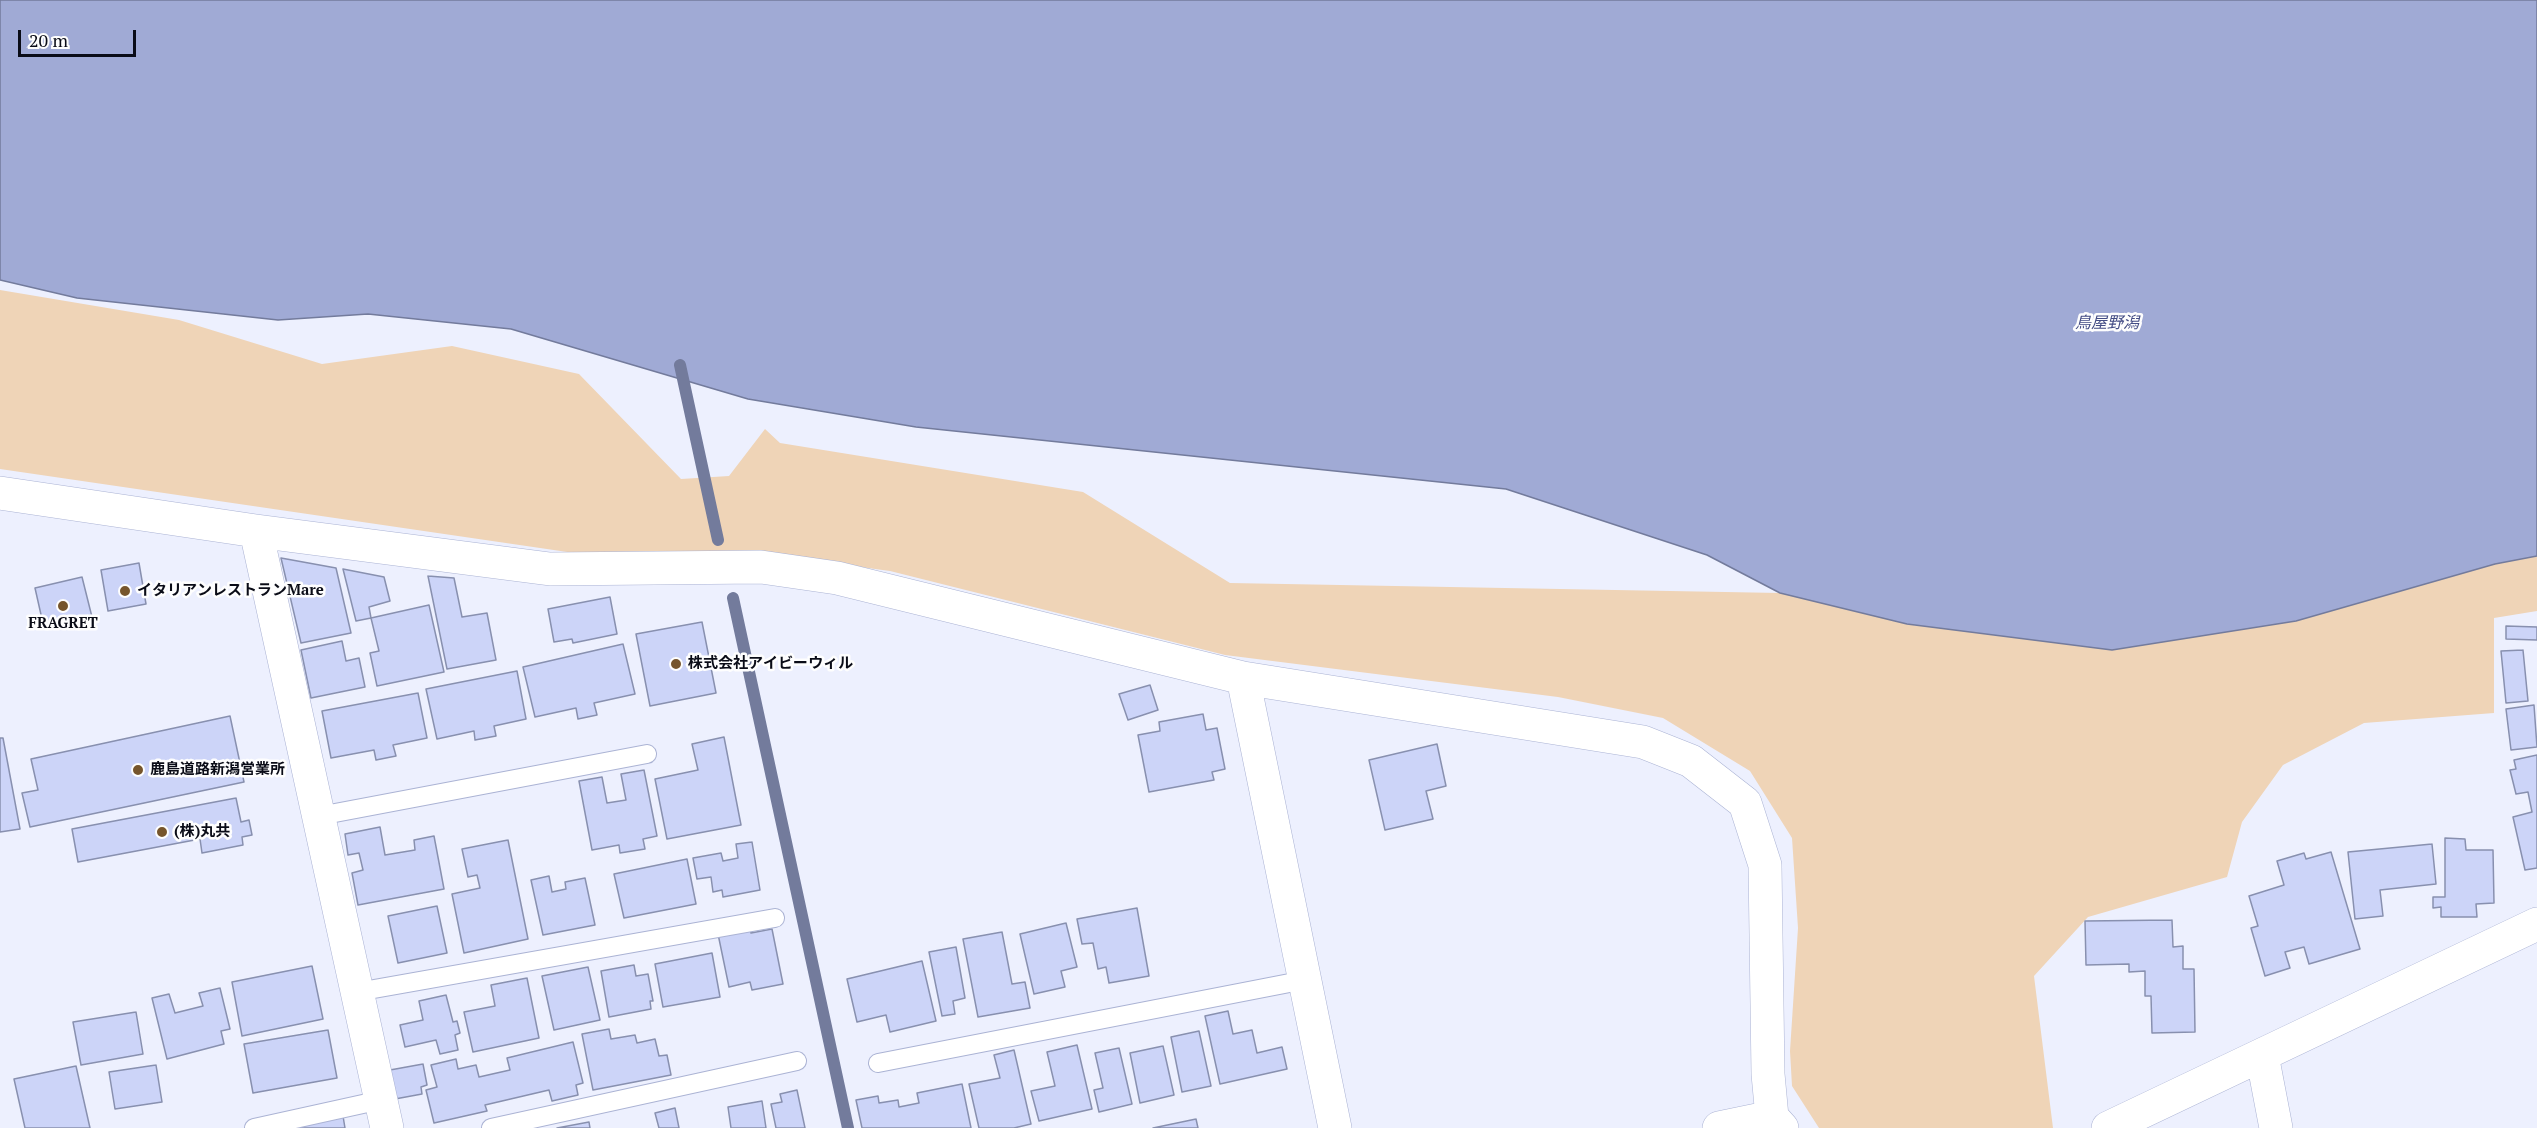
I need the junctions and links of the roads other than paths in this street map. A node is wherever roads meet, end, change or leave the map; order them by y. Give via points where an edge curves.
1 (0, 493) edge
2 (256, 531) junction
3 (1243, 678) junction
4 (646, 754) dead end
5 (318, 816) junction
6 (775, 918) dead end
7 (2537, 924) edge
8 (1305, 980) junction
9 (357, 992) junction
10 (2262, 1055) junction
11 (797, 1061) dead end
12 (878, 1063) dead end
13 (384, 1114) edge
14 (1777, 1122) edge
15 (254, 1128) edge
16 (490, 1128) edge
17 (1335, 1128) edge
18 (1719, 1128) edge
19 (2108, 1128) edge
20 (2276, 1128) edge

1 - 2 street
2 - 3 street via 550,569 761,567 837,579
2 - 5 street
3 - 8 street
3 - 14 street via 1643,742 1691,761 1745,803 1765,865 1768,1074
4 - 5 lane
5 - 9 street
6 - 9 lane
7 - 10 street
8 - 12 lane
8 - 17 street
9 - 13 street
10 - 19 street
10 - 20 street
11 - 16 lane
13 - 15 lane
14 - 18 street

